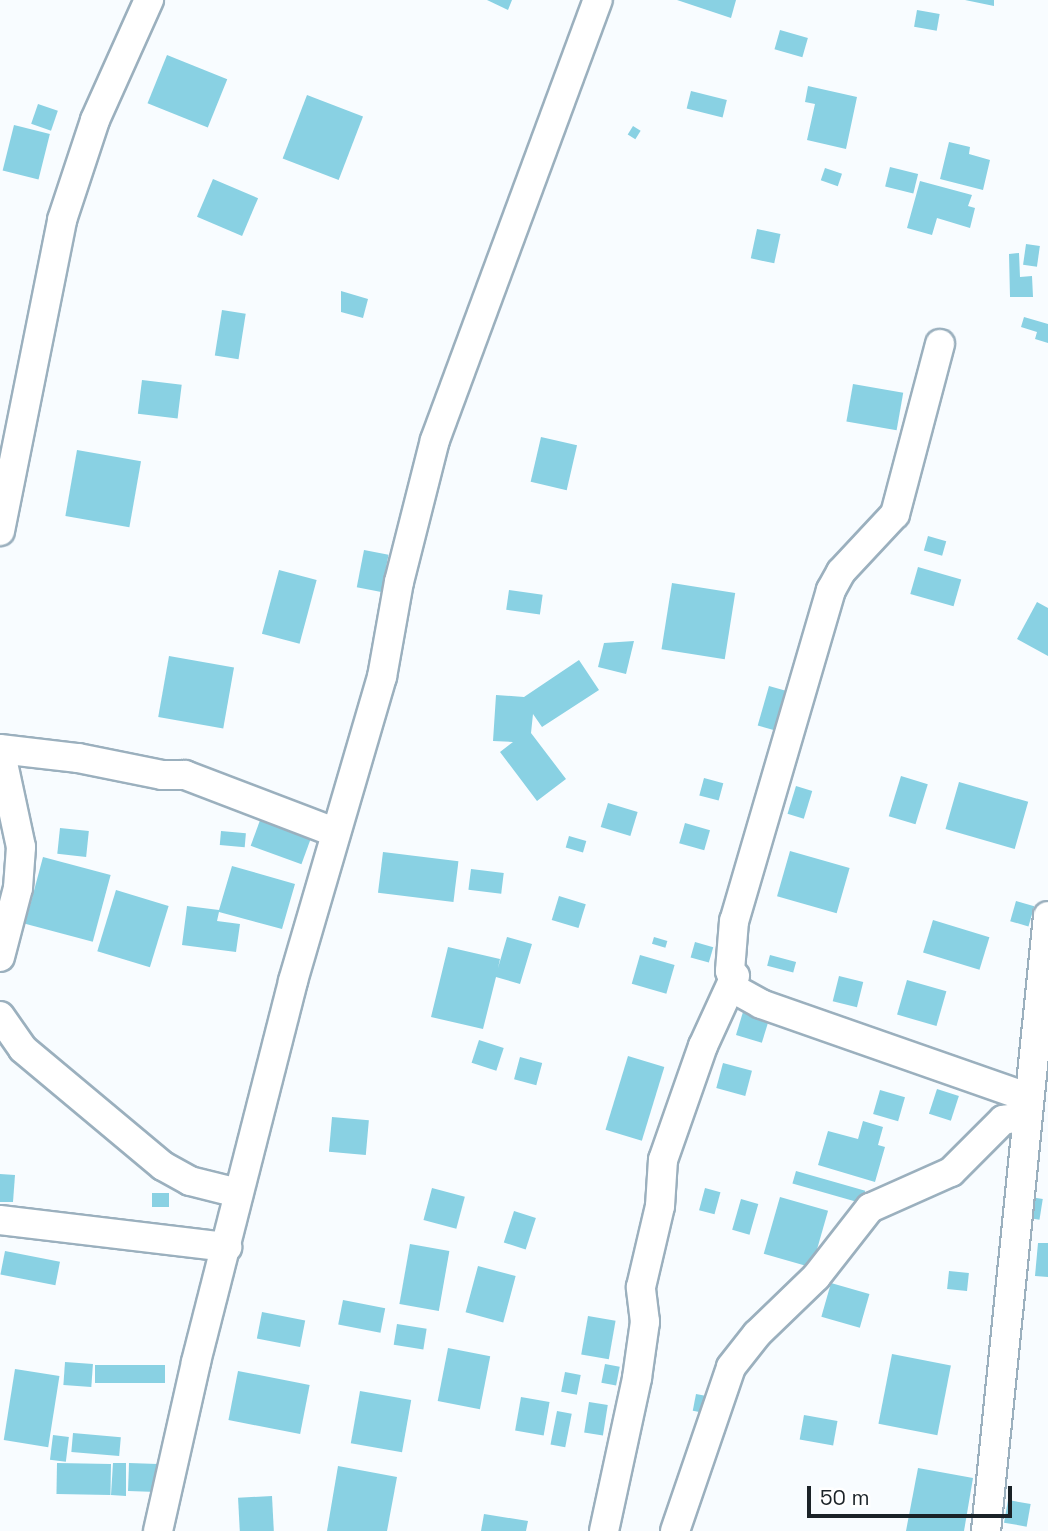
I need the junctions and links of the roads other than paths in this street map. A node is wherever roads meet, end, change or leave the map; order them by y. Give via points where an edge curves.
1 (149, 0) edge
2 (598, 0) edge
3 (940, 344) dead end
4 (0, 531) edge
5 (0, 749) edge
6 (334, 832) junction
7 (1048, 916) edge
8 (0, 957) edge
9 (735, 976) junction
10 (0, 1016) edge
11 (1026, 1107) junction
12 (238, 1193) junction
13 (0, 1220) edge
14 (227, 1247) junction
15 (158, 1531) edge
16 (604, 1531) edge
17 (675, 1531) edge
18 (986, 1531) edge

1 - 4 street via 96,120 62,220
2 - 6 street via 549,141 447,398 398,582 382,677
3 - 9 street via 895,514 841,572 831,590 734,922 730,971
5 - 6 street via 185,775
5 - 8 street via 21,847 18,888
6 - 12 street
7 - 11 street
9 - 11 street via 736,990 761,1004
9 - 16 street via 708,1035 663,1160 660,1206 641,1287 645,1322 637,1378
10 - 12 street via 23,1049 163,1166 190,1181
11 - 17 street via 1003,1120 951,1172 870,1208 816,1277 757,1334 731,1367
11 - 18 street
12 - 14 street
13 - 14 street
14 - 15 street

